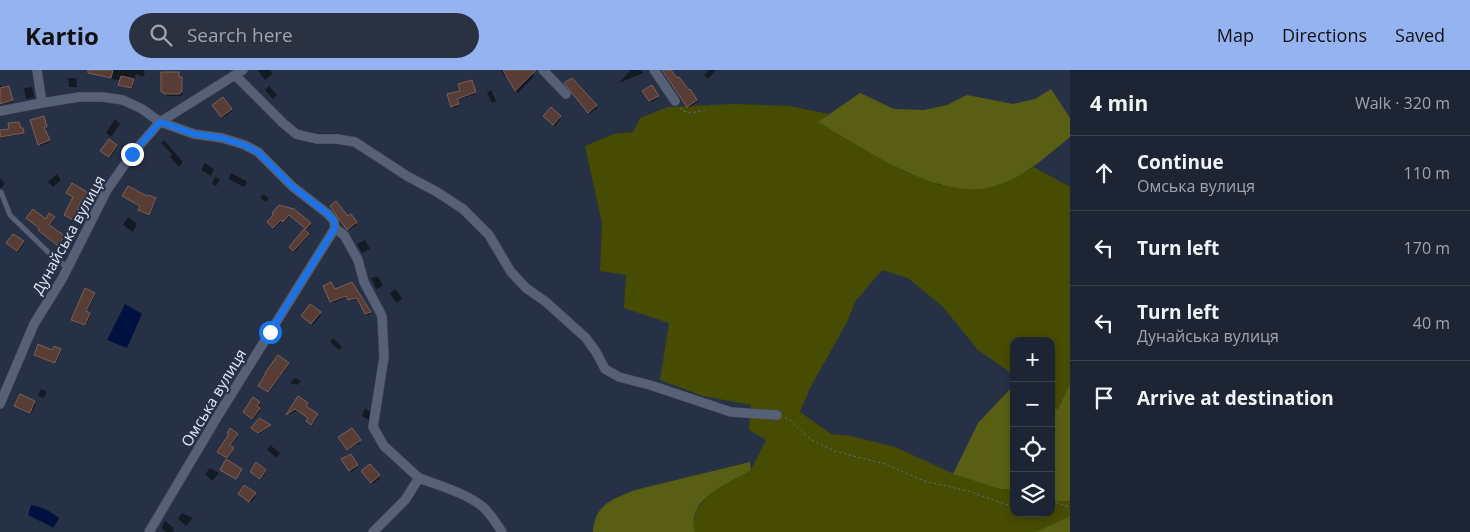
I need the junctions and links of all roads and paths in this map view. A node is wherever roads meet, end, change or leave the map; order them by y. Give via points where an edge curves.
1 (37, 70) edge
2 (243, 70) edge
3 (543, 70) edge
4 (654, 70) edge
5 (235, 75) junction
6 (566, 94) dead end
7 (675, 101) joint
8 (42, 103) junction
9 (705, 110) dead end
10 (0, 112) edge
11 (160, 122) junction
12 (1, 192) edge
13 (335, 228) junction
14 (68, 268) junction
15 (0, 404) edge
16 (777, 415) joint
17 (419, 478) junction
18 (1055, 502) edge
19 (1010, 506) edge
20 (1070, 507) edge
21 (150, 532) edge
22 (373, 532) edge
23 (502, 532) edge

1 - 8 street
2 - 5 street, Дунайська вулиця
3 - 6 street
4 - 7 street
5 - 11 street, Дунайська вулиця
5 - 16 street via 296,134 355,142 463,209 488,235 511,272 526,288 586,338 605,369 619,377 731,412
7 - 9 path via 683,111
8 - 10 street
8 - 11 street via 79,97 123,100
11 - 13 street via 194,134 222,138 258,152 293,187 328,214
11 - 14 street, Дунайська вулиця via 107,190
12 - 14 lane via 10,215
13 - 17 street via 344,235 358,260 364,282 382,316 384,356 373,427 384,446
13 - 21 street, Омська вулиця via 218,414
14 - 15 street, Дунайська вулиця via 34,324
16 - 19 path via 790,420 810,440 834,451 885,464 924,481 968,491
17 - 22 street via 406,500
17 - 23 street via 482,506
18 - 20 path

